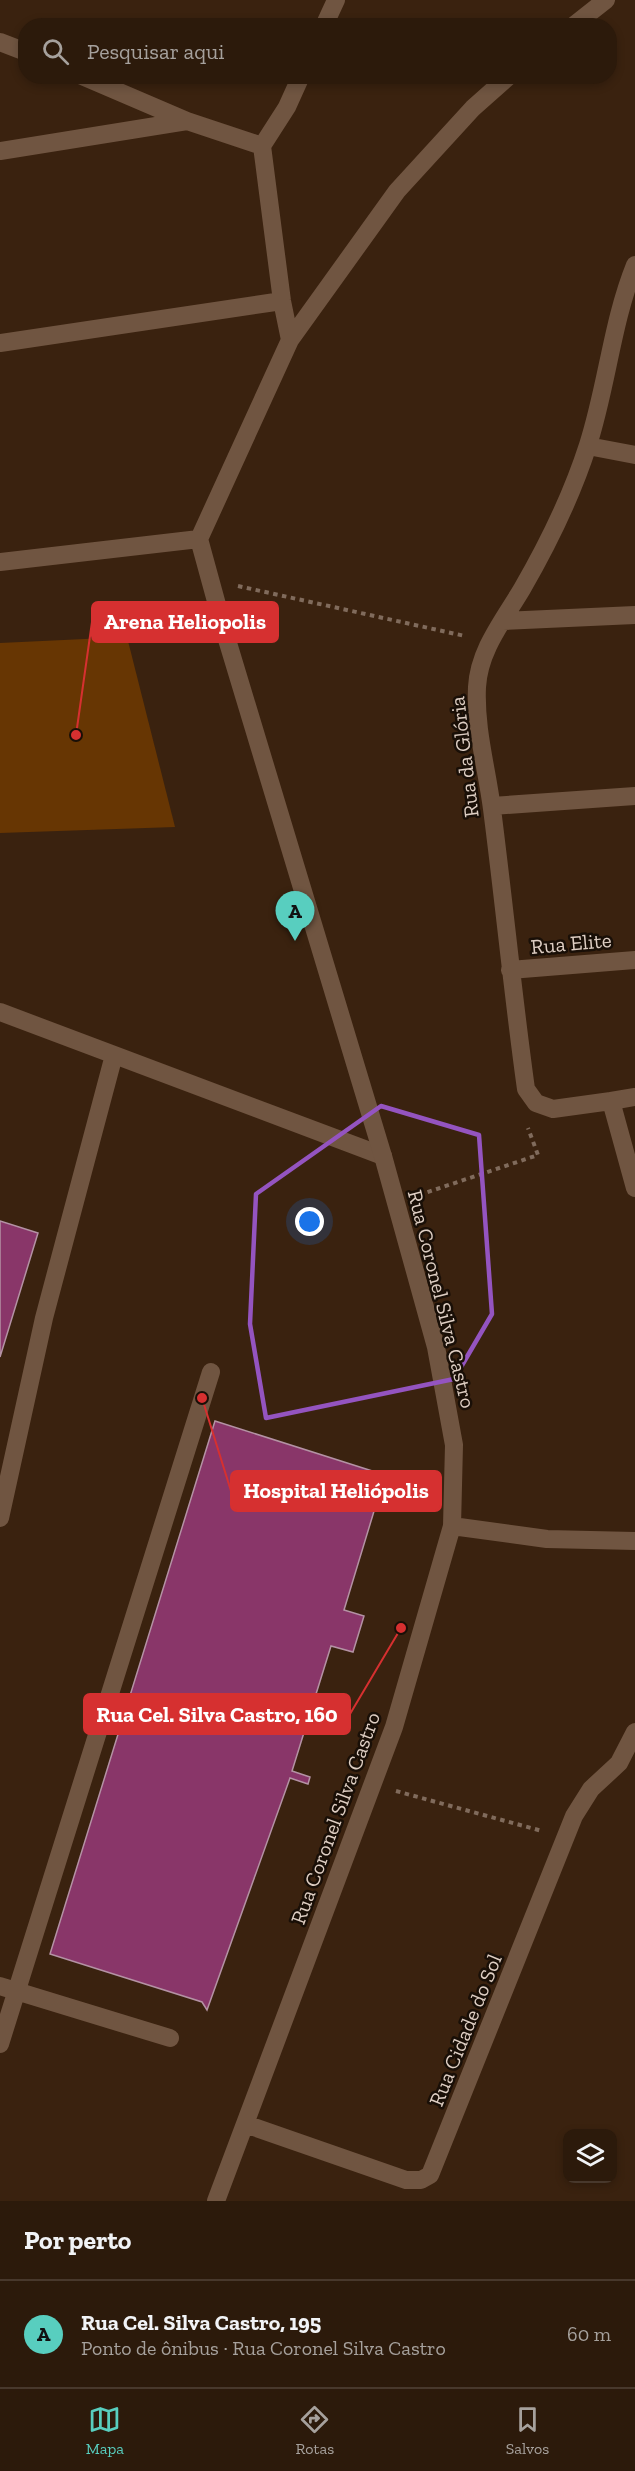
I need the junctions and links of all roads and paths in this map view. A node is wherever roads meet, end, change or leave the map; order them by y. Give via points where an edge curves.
1 (336, 0) edge
2 (606, 0) edge
3 (328, 18) edge
4 (583, 18) edge
5 (0, 42) edge
6 (18, 49) edge
7 (101, 84) edge
8 (297, 84) edge
9 (501, 84) edge
10 (187, 121) junction
11 (262, 146) junction
12 (0, 151) edge
13 (635, 265) edge
14 (282, 302) junction
15 (290, 340) junction
16 (0, 343) edge
17 (588, 446) junction
18 (635, 455) edge
19 (199, 539) junction
20 (0, 562) edge
21 (210, 580) junction
22 (635, 615) edge
23 (503, 621) junction
24 (490, 641) junction
25 (635, 796) edge
26 (492, 806) junction
27 (635, 960) edge
28 (510, 970) junction
29 (0, 1012) edge
30 (114, 1056) junction
31 (635, 1097) edge
32 (611, 1101) junction
33 (544, 1107) junction
34 (383, 1156) junction
35 (635, 1188) edge
36 (396, 1203) junction
37 (211, 1372) dead end
38 (0, 1518) edge
39 (452, 1526) junction
40 (635, 1541) edge
41 (635, 1732) edge
42 (372, 1785) junction
43 (566, 1837) junction
44 (8, 1989) edge
45 (170, 2038) dead end
46 (0, 2044) edge
47 (245, 2124) junction
48 (216, 2201) edge

1 - 3 street
2 - 4 street
5 - 6 street
7 - 10 street
8 - 11 street
9 - 15 street via 473,108 397,191
10 - 11 street
10 - 12 street
11 - 14 street
13 - 17 street, Rua da Glória
14 - 15 street
14 - 16 street
15 - 19 street
17 - 18 street
17 - 23 street, Rua da Glória via 553,532
19 - 20 street
19 - 21 street, Rua Coronel Silva Castro
21 - 24 path
21 - 34 street, Rua Coronel Silva Castro
22 - 23 street
23 - 24 street, Rua da Glória
24 - 26 street, Rua da Glória via 480,664 477,688 481,747
25 - 26 street
26 - 28 street, Rua da Glória
27 - 28 street, Rua Elite
28 - 33 street, Rua da Glória via 526,1089 536,1104
29 - 30 street
30 - 34 street
30 - 38 street via 44,1318
31 - 32 street
32 - 33 street
32 - 35 street
33 - 36 path via 527,1128 538,1155
34 - 36 street, Rua Coronel Silva Castro
36 - 39 street, Rua Coronel Silva Castro via 436,1347 454,1445
37 - 44 street
39 - 40 street via 547,1539
39 - 42 street, Rua Coronel Silva Castro via 394,1727
41 - 43 street, Rua Cidade do Sol via 619,1763 583,1800
42 - 43 path
42 - 47 street, Rua Coronel Silva Castro
43 - 47 street, Rua Cidade do Sol via 430,2175 421,2180 405,2180
44 - 45 street
44 - 46 street
47 - 48 street, Rua Coronel Silva Castro

